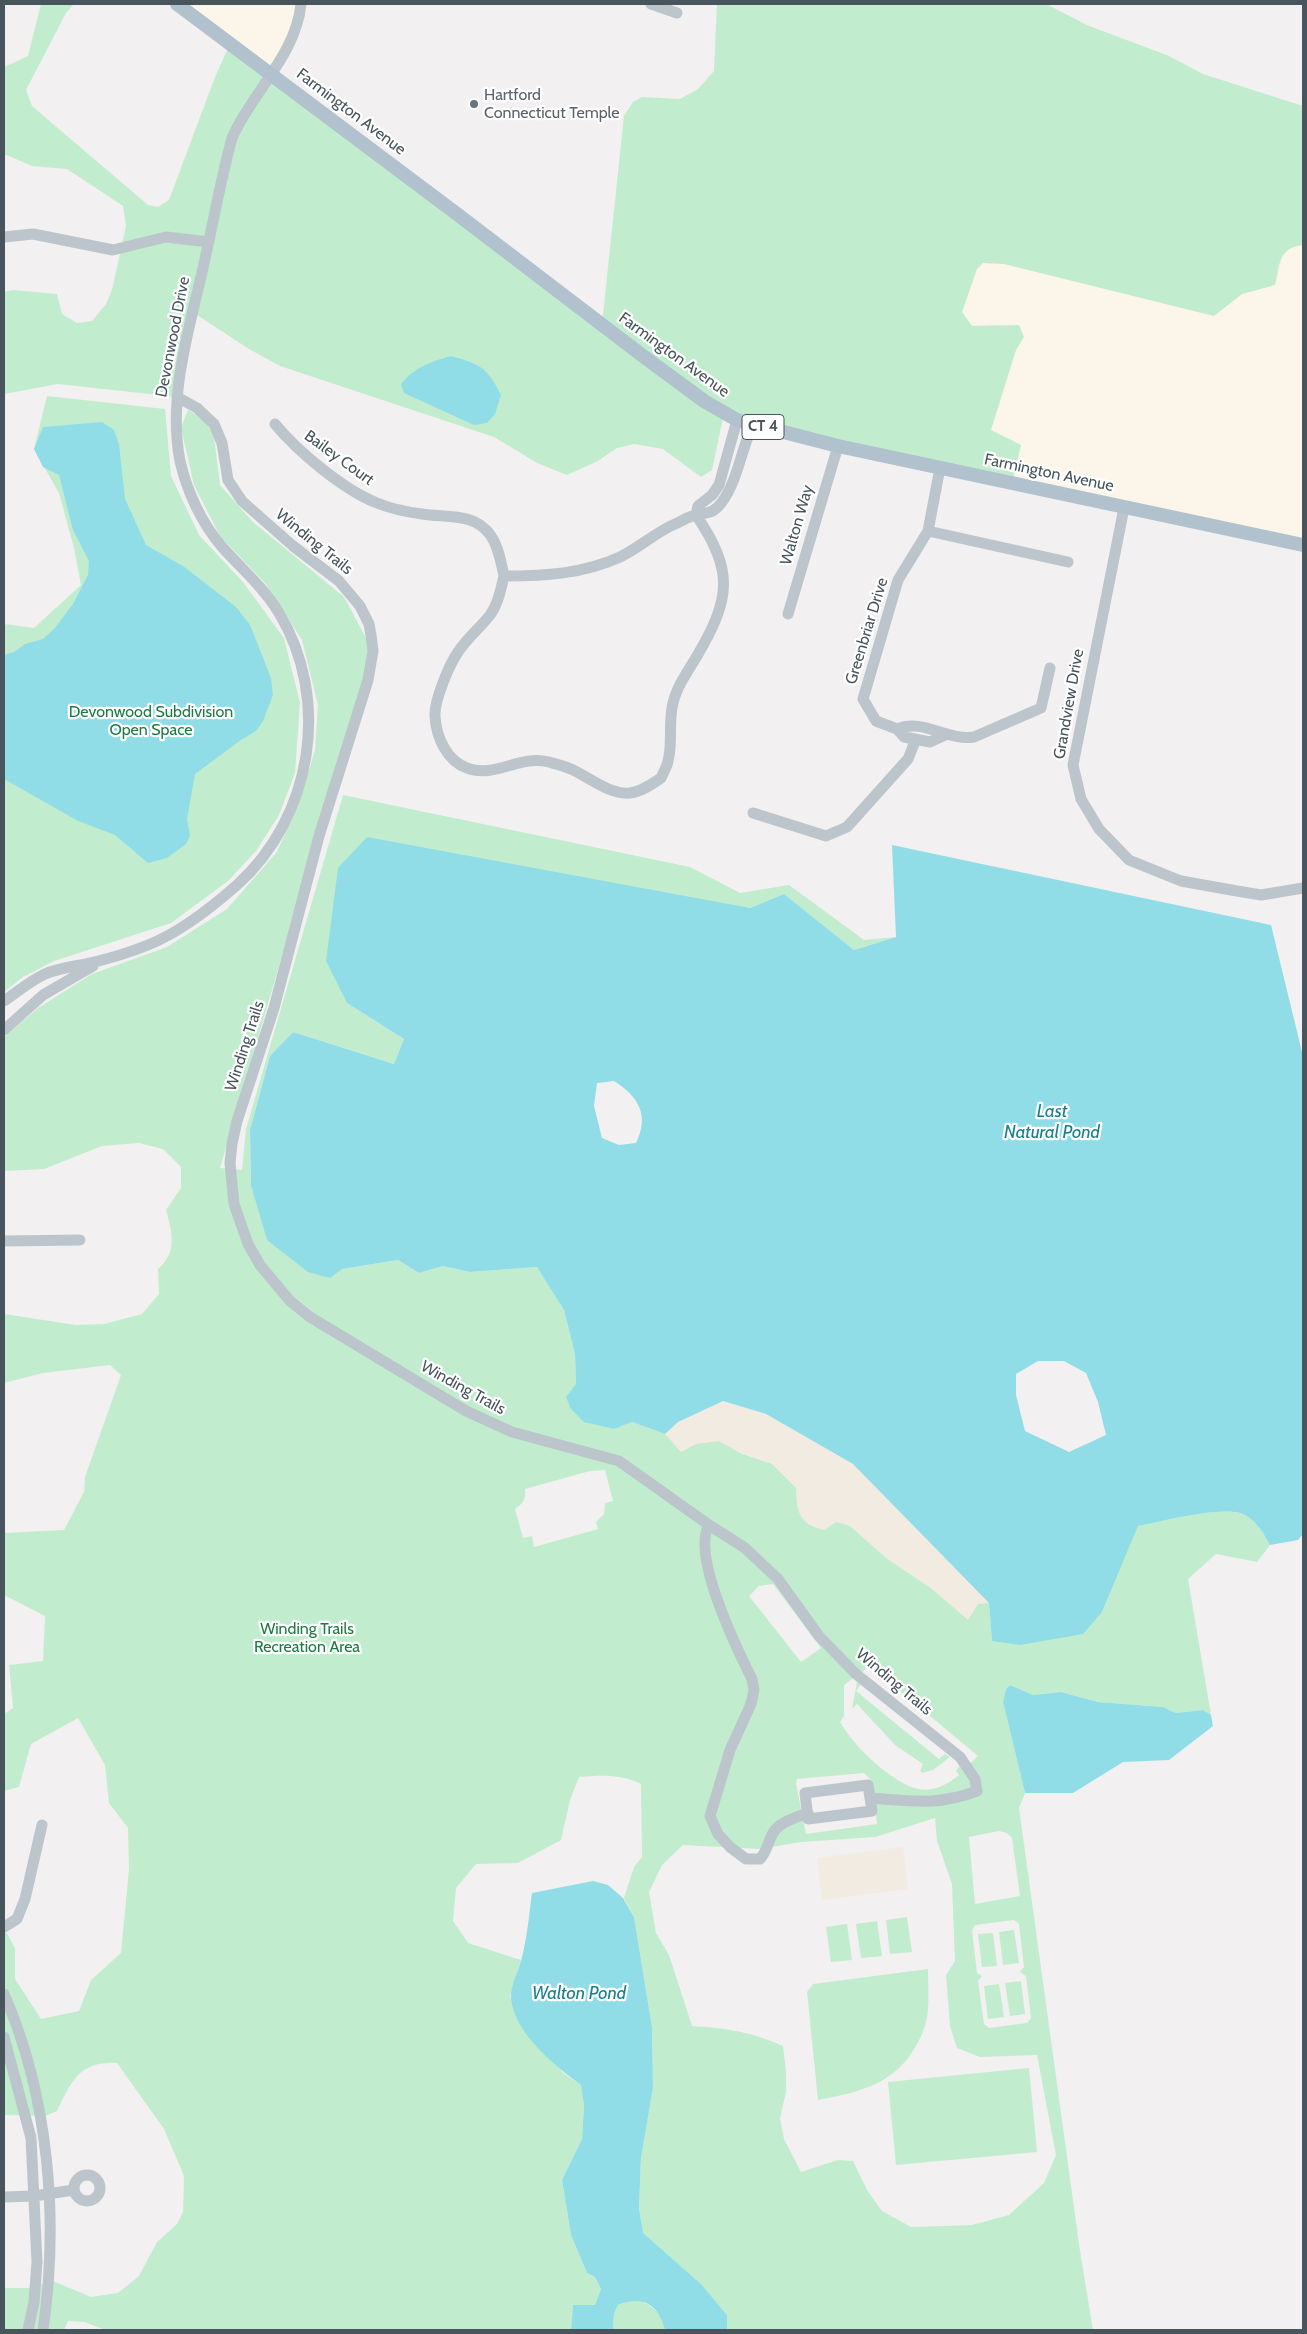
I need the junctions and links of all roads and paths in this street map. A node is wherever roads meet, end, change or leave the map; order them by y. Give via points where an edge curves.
1 (177, 4) edge
2 (301, 4) edge
3 (651, 4) edge
4 (677, 13) dead end
5 (271, 74) junction
6 (4, 237) edge
7 (209, 242) junction
8 (177, 398) junction
9 (737, 420) junction
10 (275, 424) dead end
11 (753, 425) junction
12 (838, 446) junction
13 (940, 468) junction
14 (1124, 508) junction
15 (696, 515) junction
16 (928, 531) junction
17 (1303, 545) edge
18 (1068, 562) dead end
19 (504, 576) junction
20 (788, 614) dead end
21 (1050, 668) dead end
22 (897, 729) junction
23 (946, 735) junction
24 (916, 739) junction
25 (753, 813) dead end
26 (1303, 888) edge
27 (101, 961) junction
28 (4, 1001) edge
29 (4, 1030) edge
30 (80, 1240) dead end
31 (4, 1241) edge
32 (709, 1525) junction
33 (870, 1798) junction
34 (808, 1813) junction
35 (42, 1825) dead end
36 (4, 1927) edge
37 (4, 1994) edge
38 (4, 2037) edge
39 (74, 2190) dead end
40 (50, 2194) junction
41 (34, 2196) junction
42 (4, 2197) edge
43 (28, 2330) edge
44 (43, 2330) edge

1 - 5 main road, Farmington Avenue / CT 4
2 - 5 street, Devonwood Drive via 294,35
3 - 4 street
5 - 7 street, Devonwood Drive via 246,110 232,138
5 - 9 main road, Farmington Avenue / CT 4 via 666,373
6 - 7 street via 33,234 118,250 166,238
7 - 8 street, Devonwood Drive
8 - 27 street, Devonwood Drive via 176,434 181,464 198,510 220,545 268,598 298,654 308,687 308,743 293,804 268,848 240,883 176,931
8 - 32 street, Winding Trails via 197,408 214,424 228,480 242,501 293,546 327,570 355,600 369,624 372,643 368,680 319,836 274,1008 232,1144 231,1184 240,1225 248,1244 260,1265 290,1301 324,1326 487,1422 529,1438 612,1458 628,1465
9 - 11 main road, Farmington Avenue / CT 4
9 - 15 street via 719,485 698,506
10 - 19 street, Bailey Court via 291,444 356,493 376,503 399,511 473,520 491,535
11 - 12 main road, Farmington Avenue / CT 4
11 - 15 street via 721,503 709,514
12 - 13 main road, Farmington Avenue / CT 4
12 - 20 street, Walton Way
13 - 14 main road, Farmington Avenue / CT 4
13 - 16 street, Greenbriar Drive
14 - 17 main road, Farmington Avenue / CT 4
14 - 26 street, Grandview Drive via 1073,765 1081,799 1099,829 1129,860 1168,877 1260,895
15 - 19 street via 672,525 618,558 600,564 564,574
15 - 19 street via 722,563 724,582 720,604 713,629 672,704 669,759 661,778 631,793 614,791 569,768 546,761 526,761 486,771 467,768 450,758 439,738 435,715 443,683 456,654 491,615
16 - 18 street
16 - 22 street, Greenbriar Drive via 898,580 863,699 876,721
21 - 23 street, Greenbriar Drive via 1041,708 974,737
22 - 23 street, Greenbriar Drive via 921,727
22 - 24 street, Greenbriar Drive via 904,737
23 - 24 street, Greenbriar Drive via 930,742
24 - 25 street via 908,759 846,827 826,836
27 - 28 street, Devonwood Drive via 43,975
27 - 29 street, Devonwood Drive via 44,995
30 - 31 street
32 - 33 street, Winding Trails via 758,1558 778,1579 819,1636 856,1674 960,1756 975,1779 977,1791 928,1803
32 - 34 street via 704,1536 715,1594 754,1690 752,1704 730,1750 712,1804 712,1825 733,1850 746,1859 760,1860 774,1831
33 - 34 street via 872,1812 808,1819
33 - 34 street via 868,1785 805,1793
35 - 36 street via 25,1899 17,1919
37 - 40 street via 35,2091
38 - 41 street via 31,2138
39 - 40 street
40 - 41 street
40 - 44 street via 50,2271
41 - 42 street
41 - 43 street via 37,2262

